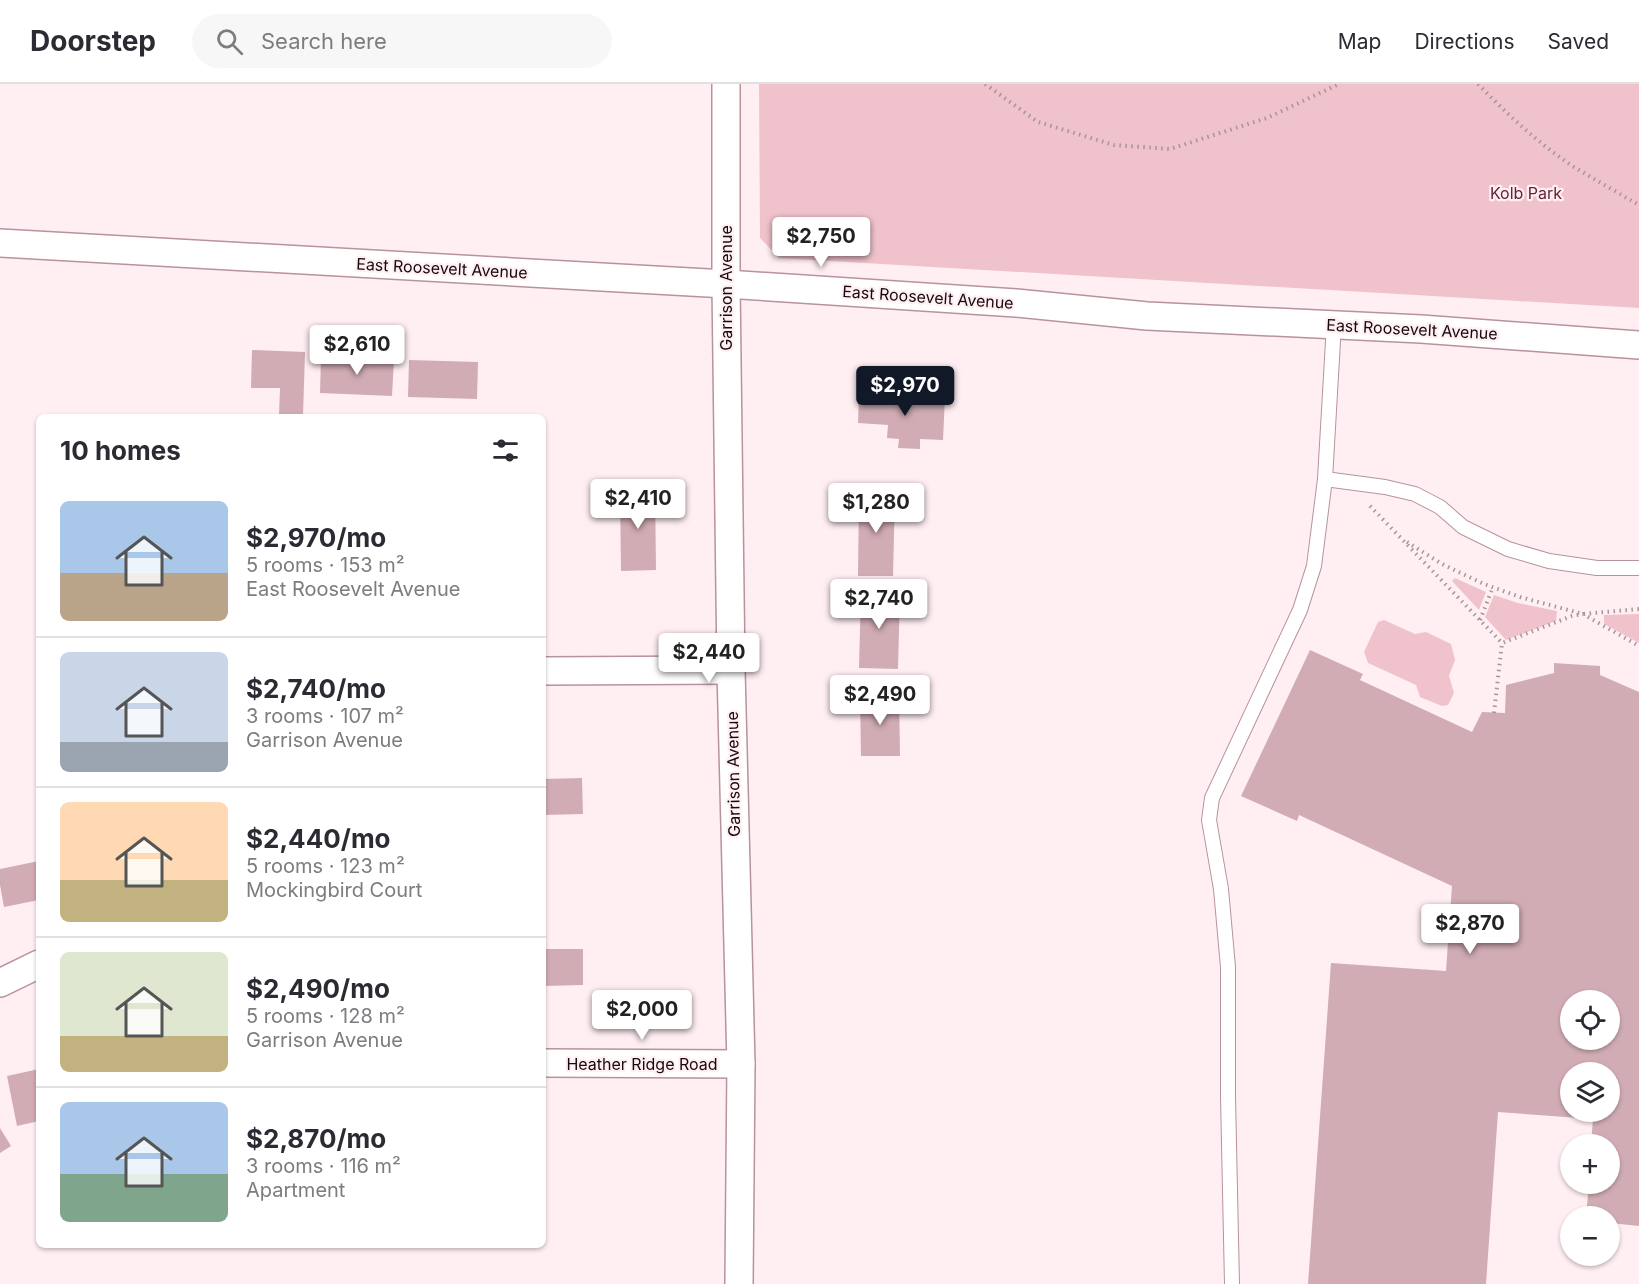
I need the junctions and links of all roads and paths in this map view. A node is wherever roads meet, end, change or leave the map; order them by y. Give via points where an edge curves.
1 (726, 84) edge
2 (985, 84) edge
3 (1339, 84) edge
4 (1478, 84) edge
5 (1639, 205) edge
6 (0, 243) edge
7 (726, 284) junction
8 (1334, 324) junction
9 (1639, 345) edge
10 (1325, 479) junction
11 (1347, 482) junction
12 (1401, 538) junction
13 (1639, 568) edge
14 (1493, 587) junction
15 (1639, 609) edge
16 (1582, 614) junction
17 (1480, 620) junction
18 (1502, 644) junction
19 (1639, 646) edge
20 (731, 670) junction
21 (546, 671) edge
22 (1494, 713) dead end
23 (36, 965) edge
24 (0, 983) edge
25 (546, 1064) edge
26 (741, 1064) junction
27 (740, 1284) edge
28 (1232, 1284) edge

1 - 7 street, Garrison Avenue
2 - 3 path via 1038,122 1114,145 1170,149 1267,118
4 - 5 path via 1572,166
6 - 7 street, East Roosevelt Avenue
7 - 8 street, East Roosevelt Avenue via 1016,303 1147,316
7 - 20 street, Garrison Avenue
8 - 9 street, East Roosevelt Avenue
8 - 10 lane
10 - 11 lane
10 - 28 lane via 1314,566 1300,610 1212,798 1209,820 1221,889 1228,967
11 - 12 path
11 - 13 lane via 1415,494 1440,507 1463,527 1508,549 1549,561 1597,568
12 - 14 path via 1442,564
12 - 17 path
14 - 16 path
14 - 17 path
15 - 16 path
16 - 18 path
16 - 19 path
17 - 18 path
18 - 22 path
20 - 21 street
20 - 26 street, Garrison Avenue
23 - 24 street
25 - 26 street, Heather Ridge Road
26 - 27 street, Garrison Avenue

